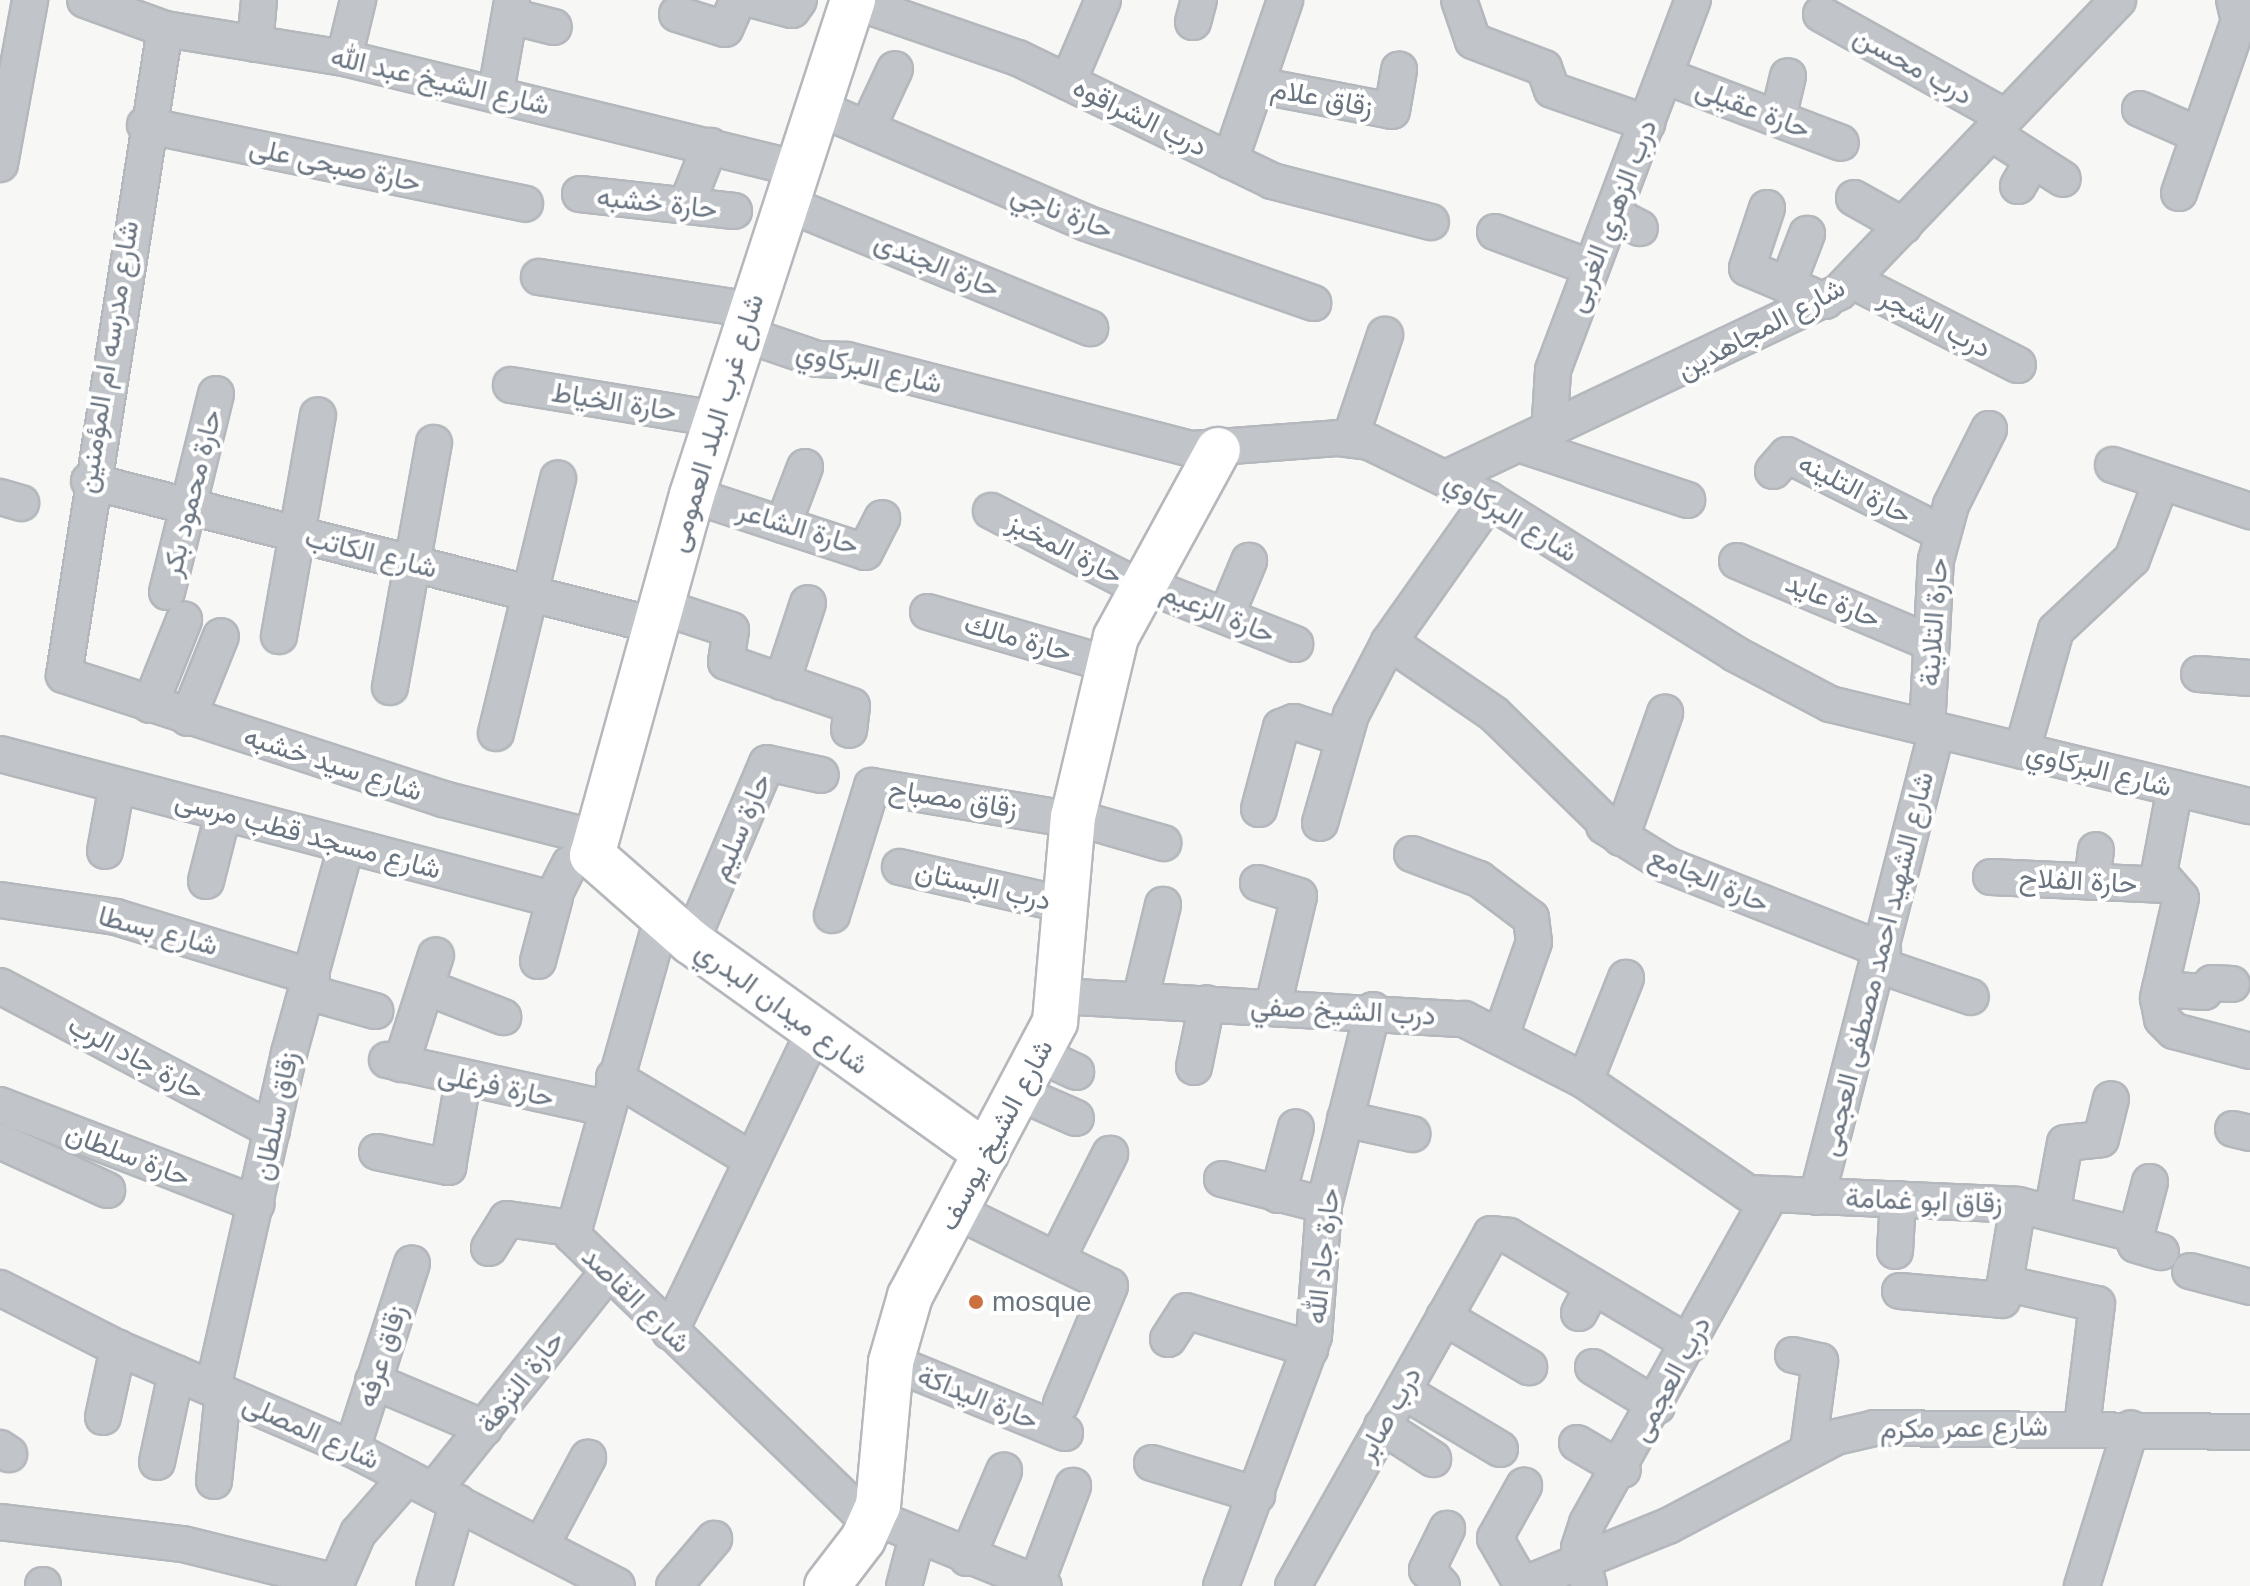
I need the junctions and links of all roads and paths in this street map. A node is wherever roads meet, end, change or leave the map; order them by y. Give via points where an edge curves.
1 (30, 0) edge
2 (85, 0) edge
3 (259, 0) edge
4 (358, 0) edge
5 (738, 0) edge
6 (754, 0) edge
7 (799, 0) edge
8 (1103, 0) edge
9 (1285, 0) edge
10 (1459, 0) edge
11 (1693, 0) edge
12 (2118, 0) edge
13 (2234, 0) edge
14 (853, 1) edge
15 (511, 8) edge
16 (677, 14) dead end
17 (1821, 14) dead end
18 (554, 27) dead end
19 (165, 29) junction
20 (255, 44) junction
21 (344, 58) junction
22 (895, 69) dead end
23 (1399, 70) dead end
24 (1665, 76) junction
25 (1788, 76) dead end
26 (1068, 82) junction
27 (1257, 85) junction
28 (496, 92) junction
29 (816, 107) junction
30 (2140, 109) dead end
31 (1778, 118) junction
32 (1647, 123) junction
33 (3, 125) edge
34 (145, 125) junction
35 (1998, 125) junction
36 (867, 129) junction
37 (2199, 135) junction
38 (1841, 143) dead end
39 (710, 146) junction
40 (1230, 161) junction
41 (0, 164) edge
42 (2063, 179) dead end
43 (790, 185) junction
44 (2179, 193) dead end
45 (580, 194) dead end
46 (1854, 198) dead end
47 (525, 204) dead end
48 (686, 206) junction
49 (1767, 208) dead end
50 (734, 211) dead end
51 (1431, 222) dead end
52 (1904, 226) junction
53 (1495, 232) dead end
54 (1807, 234) dead end
55 (1592, 268) junction
56 (539, 277) dead end
57 (1853, 281) junction
58 (1787, 286) junction
59 (1825, 301) junction
60 (1313, 303) dead end
61 (747, 322) junction
62 (1090, 328) dead end
63 (1385, 335) dead end
64 (2018, 365) dead end
65 (511, 385) dead end
66 (216, 394) dead end
67 (318, 415) dead end
68 (716, 419) junction
69 (1989, 429) dead end
70 (1350, 439) junction
71 (1537, 441) junction
72 (434, 443) dead end
73 (1218, 450) junction
74 (2113, 465) dead end
75 (805, 467) dead end
76 (1773, 471) dead end
77 (1448, 477) junction
78 (558, 478) dead end
79 (89, 481) junction
80 (2160, 485) junction
81 (692, 495) junction
82 (1489, 500) junction
83 (1687, 500) dead end
84 (188, 507) junction
85 (991, 511) dead end
86 (2250, 511) edge
87 (882, 518) dead end
88 (783, 525) junction
89 (1942, 533) junction
90 (300, 535) junction
91 (1249, 561) dead end
92 (1737, 561) dead end
93 (413, 564) junction
94 (1140, 585) junction
95 (530, 594) junction
96 (808, 603) dead end
97 (928, 612) dead end
98 (656, 615) junction
99 (1226, 616) junction
100 (221, 636) dead end
101 (279, 636) dead end
102 (1389, 642) junction
103 (1929, 642) junction
104 (1295, 644) dead end
105 (1108, 664) junction
106 (2199, 674) dead end
107 (2250, 678) edge
108 (73, 681) joint
109 (782, 682) junction
110 (390, 687) dead end
111 (150, 705) junction
112 (1665, 713) dead end
113 (188, 718) junction
114 (849, 730) dead end
115 (1932, 730) junction
116 (496, 733) dead end
117 (1343, 738) junction
118 (2022, 751) junction
119 (0, 754) edge
120 (821, 775) dead end
121 (1554, 779) dead end
122 (117, 785) junction
123 (2175, 788) junction
124 (2250, 806) edge
125 (1259, 809) dead end
126 (223, 814) junction
127 (1073, 818) junction
128 (1320, 823) dead end
129 (1621, 838) junction
130 (1163, 843) dead end
131 (594, 844) junction
132 (346, 846) junction
133 (105, 851) dead end
134 (1412, 854) dead end
135 (900, 867) dead end
136 (1991, 877) dead end
137 (206, 881) dead end
138 (1258, 883) dead end
139 (2166, 885) junction
140 (555, 897) junction
141 (0, 900) edge
142 (1066, 905) junction
143 (1163, 905) dead end
144 (832, 915) dead end
145 (677, 930) junction
146 (1880, 958) junction
147 (538, 961) dead end
148 (1626, 978) dead end
149 (310, 984) junction
150 (2232, 984) dead end
151 (0, 986) edge
152 (2160, 989) junction
153 (1059, 996) junction
154 (1971, 997) dead end
155 (1140, 1000) junction
156 (1207, 1003) junction
157 (1273, 1006) junction
158 (1373, 1010) junction
159 (375, 1011) dead end
160 (503, 1017) dead end
161 (813, 1034) junction
162 (1501, 1035) junction
163 (2250, 1051) edge
164 (1194, 1067) dead end
165 (463, 1081) junction
166 (1585, 1081) junction
167 (610, 1093) junction
168 (1019, 1093) junction
169 (2111, 1099) dead end
170 (0, 1105) edge
171 (1076, 1118) dead end
172 (1345, 1119) junction
173 (1296, 1127) dead end
174 (272, 1130) junction
175 (1412, 1134) dead end
176 (0, 1141) edge
177 (377, 1152) dead end
178 (986, 1153) junction
179 (1110, 1154) dead end
180 (752, 1160) junction
181 (1222, 1179) dead end
182 (2150, 1182) dead end
183 (107, 1190) dead end
184 (1278, 1195) junction
185 (1817, 1197) junction
186 (1769, 1198) junction
187 (1898, 1199) junction
188 (257, 1204) junction
189 (1324, 1205) junction
190 (2018, 1205) junction
191 (956, 1211) junction
192 (2052, 1213) junction
193 (571, 1228) junction
194 (489, 1248) dead end
195 (1895, 1251) dead end
196 (1057, 1259) junction
197 (412, 1263) dead end
198 (2190, 1271) dead end
199 (608, 1272) junction
200 (2008, 1284) junction
201 (2250, 1287) edge
202 (0, 1288) edge
203 (1900, 1291) dead end
204 (1444, 1317) junction
205 (670, 1332) junction
206 (1168, 1339) dead end
207 (1690, 1344) junction
208 (118, 1348) junction
209 (1310, 1349) junction
210 (1793, 1355) dead end
211 (891, 1362) junction
212 (1529, 1367) dead end
213 (1593, 1367) dead end
214 (176, 1373) junction
215 (373, 1381) junction
216 (218, 1390) junction
217 (1403, 1391) junction
218 (1657, 1406) junction
219 (103, 1417) dead end
220 (1382, 1426) junction
221 (2082, 1427) junction
222 (484, 1428) junction
223 (2131, 1428) junction
224 (2250, 1432) edge
225 (1577, 1443) dead end
226 (352, 1449) junction
227 (1500, 1449) dead end
228 (1808, 1450) junction
229 (588, 1458) dead end
230 (1433, 1459) dead end
231 (157, 1462) dead end
232 (1152, 1463) dead end
233 (1623, 1470) junction
234 (1004, 1471) dead end
235 (214, 1481) dead end
236 (1073, 1486) dead end
237 (1524, 1486) dead end
238 (433, 1490) junction
239 (1257, 1495) junction
240 (873, 1521) junction
241 (0, 1522) edge
242 (1447, 1529) dead end
243 (917, 1537) junction
244 (714, 1539) dead end
245 (542, 1544) junction
246 (967, 1558) junction
247 (1586, 1574) edge
248 (336, 1584) edge
249 (1040, 1585) edge
250 (434, 1586) edge
251 (617, 1586) edge
252 (674, 1586) edge
253 (827, 1586) edge
254 (904, 1586) edge
255 (1221, 1586) edge
256 (1293, 1586) edge
257 (1442, 1586) edge
258 (1521, 1586) edge
259 (2082, 1586) edge

1 - 33 street
2 - 19 street, شارع الشيخ عبد الله
3 - 20 street
4 - 21 street
5 - 16 street via 725,29
6 - 7 street via 792,10
8 - 26 street
9 - 27 street
10 - 32 street via 1473,41 1545,69 1552,90
11 - 24 street, درب الزهري الغربى
12 - 35 street, شارع المجاهدين
13 - 37 street via 2239,21
14 - 26 street, درب الشراقوه
14 - 29 street, شارع غرب البلد العمومى
15 - 18 street
15 - 28 street
17 - 35 street, درب محسن
19 - 20 street, شارع الشيخ عبد الله
19 - 34 street, شارع مدرسه ام المؤمنين
20 - 21 street, شارع الشيخ عبد الله
21 - 28 street, شارع الشيخ عبد الله
22 - 36 street
23 - 27 street, زقاق علام via 1392,111
24 - 31 street, حارة عقيلى
24 - 32 street, درب الزهري الغربى
25 - 31 street
26 - 40 street, درب الشراقوه
27 - 40 street
28 - 39 street, شارع الشيخ عبد الله
29 - 36 street, حارة ناجي
29 - 43 street, شارع غرب البلد العمومى
30 - 37 street
31 - 38 street, حارة عقيلى
32 - 55 street, درب الزهري الغربى via 1627,222
33 - 41 street
34 - 47 street, حارة صبحى على
34 - 79 street, شارع مدرسه ام المؤمنين
35 - 42 street, درب محسن via 2026,173
35 - 52 street, شارع المجاهدين
36 - 60 street, حارة ناجي via 1086,223
37 - 44 street
39 - 43 street, شارع الشيخ عبد الله
39 - 48 street
40 - 51 street, درب الشراقوه via 1324,198
43 - 61 street, شارع غرب البلد العمومى
43 - 62 street, حارة الجندى
45 - 48 street, حارة خشبه
46 - 52 street
48 - 50 street, حارة خشبه
49 - 58 street via 1747,268
52 - 57 street, شارع المجاهدين
53 - 55 street
54 - 58 street
55 - 71 street, درب الزهري الغربى via 1553,370
56 - 61 street, شارع البركاوي
57 - 59 street, شارع المجاهدين
57 - 64 street, درب الشجر
58 - 59 street
59 - 71 street, شارع المجاهدين
61 - 68 street, شارع غرب البلد العمومى
61 - 73 street, شارع البركاوي via 817,359
63 - 70 street
65 - 68 street, حارة الخياط
66 - 84 street, حارة محمود بكر
67 - 90 street
68 - 81 street, شارع غرب البلد العمومى
69 - 89 street, حارة التلاينة
70 - 73 street, شارع البركاوي
70 - 77 street, شارع البركاوي
71 - 77 street, شارع المجاهدين
71 - 83 street
72 - 93 street
73 - 94 street, شارع الشيخ يوسف
74 - 80 street
75 - 88 street
76 - 89 street, حارة التلينه via 1787,455
77 - 82 street, شارع البركاوي
78 - 95 street
79 - 84 street, شارع الكاتب
79 - 108 street, شارع مدرسه ام المؤمنين via 60,664
80 - 86 street
80 - 118 street via 2132,559 2056,630
81 - 88 street, حارة الشاعر
81 - 98 street, شارع غرب البلد العمومى
82 - 102 street
82 - 115 street, شارع البركاوي via 1783,683 1830,704
84 - 90 street, شارع الكاتب
84 - 111 street, حارة محمود بكر via 176,606
85 - 94 street, حارة المخبز
87 - 88 street, حارة الشاعر via 867,553
89 - 103 street, حارة التلاينة
90 - 93 street, شارع الكاتب
90 - 101 street
91 - 99 street
92 - 103 street, حارة عايد
93 - 95 street, شارع الكاتب
93 - 110 street
94 - 99 street, حارة الزعيم
94 - 105 street, شارع الشيخ يوسف
95 - 98 street, شارع الكاتب
95 - 116 street
96 - 109 street
97 - 105 street, حارة مالك
98 - 109 street, شارع الكاتب via 729,629 726,662
98 - 131 street, شارع غرب البلد العمومى
99 - 104 street, حارة الزعيم
100 - 113 street
102 - 117 street
102 - 129 street via 1494,714
103 - 115 street, حارة التلاينة
105 - 127 street, شارع الشيخ يوسف
106 - 107 street
108 - 111 street, شارع سيد خشبه
109 - 114 street via 852,706
111 - 113 street, شارع سيد خشبه
112 - 129 street
113 - 131 street, شارع سيد خشبه
115 - 118 street, شارع البركاوي
115 - 146 street, شارع الشهيد احمد مصطفى العجمى
117 - 125 street via 1294,722 1281,727
117 - 128 street
118 - 123 street, شارع البركاوي
119 - 122 street, شارع مسجد قطب مرسى
120 - 145 street, حارة سليم via 767,763
121 - 129 street, حارة الجامع
122 - 126 street, شارع مسجد قطب مرسى
122 - 133 street
123 - 124 street, شارع البركاوي
123 - 139 street via 2159,873
126 - 132 street, شارع مسجد قطب مرسى
126 - 137 street
127 - 130 street
127 - 142 street, شارع الشيخ يوسف
127 - 144 street, زقاق مصباح via 872,786
129 - 146 street, حارة الجامع via 1667,865
131 - 140 street via 570,864
131 - 145 street, شارع ميدان البدري via 595,864
132 - 140 street, شارع مسجد قطب مرسى
132 - 149 street, زقاق سلطان
134 - 162 street via 1479,879 1531,918 1534,942
135 - 142 street, درب البستان
136 - 139 street, حارة الفلاح via 2094,866
138 - 157 street via 1299,896
139 - 152 street via 2181,898
140 - 147 street
141 - 149 street, شارع بسطا via 116,917
142 - 153 street, شارع الشيخ يوسف
143 - 155 street
145 - 161 street, شارع ميدان البدري
145 - 167 street, شارع القاصد
146 - 154 street, حارة الجامع
146 - 185 street, شارع الشهيد احمد مصطفى العجمى
148 - 166 street
149 - 159 street, شارع بسطا
149 - 174 street, زقاق سلطان
150 - 152 street via 2212,983 2204,992
151 - 174 street, حارة جاد الرب
152 - 163 street via 2162,1019 2174,1031
153 - 155 street, درب الشيخ صفي
153 - 168 street, شارع الشيخ يوسف via 1058,1063
155 - 156 street, درب الشيخ صفي
156 - 157 street, درب الشيخ صفي
156 - 164 street
157 - 158 street, درب الشيخ صفي
158 - 162 street, درب الشيخ صفي via 1464,1019
158 - 172 street, حارة جاد الله
160 - 165 street, حارة فرغلى via 431,971 394,1062
161 - 178 street, شارع ميدان البدري
161 - 180 street
162 - 166 street, درب الشيخ صفي
165 - 167 street, حارة فرغلى
165 - 177 street via 448,1167
166 - 186 street, درب الشيخ صفي via 1728,1184
167 - 180 street
167 - 193 street, شارع القاصد
168 - 171 street
168 - 178 street, شارع الشيخ يوسف
169 - 192 street via 2101,1139 2065,1143
170 - 188 street, حارة سلطان
172 - 175 street
172 - 189 street, حارة جاد الله
173 - 184 street
174 - 188 street, زقاق سلطان
176 - 183 street
178 - 191 street, شارع الشيخ يوسف
179 - 196 street
180 - 205 street
181 - 184 street
182 - 192 street, زقاق ابو غمامة via 2148,1246
184 - 189 street
185 - 186 street, درب الشيخ صفي
185 - 187 street, زقاق ابو غمامة
186 - 207 street, درب العجمى
187 - 190 street, زقاق ابو غمامة
187 - 195 street
188 - 216 street, زقاق سلطان
189 - 209 street, حارة جاد الله
190 - 192 street, زقاق ابو غمامة
190 - 200 street
191 - 196 street
191 - 211 street, شارع الشيخ يوسف via 910,1296
193 - 194 street via 507,1219
193 - 199 street, شارع القاصد
196 - 211 street, حارة اليداكة via 1106,1281 1112,1292 1063,1418
197 - 215 street, زقاق عرفه
198 - 201 street
199 - 205 street, شارع القاصد
199 - 222 street, حارة النزهة
200 - 203 street via 1997,1302
200 - 221 street via 2097,1304
202 - 208 street, شارع المصلى
204 - 207 street, درب صابر via 1486,1242 1500,1232 1586,1300
204 - 212 street
204 - 217 street, درب صابر
205 - 240 street, شارع القاصد
206 - 209 street via 1186,1311
207 - 218 street, درب العجمى
208 - 214 street, شارع المصلى
208 - 219 street
209 - 239 street, حارة جاد الله
210 - 228 street via 1820,1361
211 - 240 street, شارع الشيخ يوسف
213 - 218 street
214 - 216 street, شارع المصلى
214 - 231 street
215 - 222 street
215 - 226 street, زقاق عرفه
216 - 226 street, شارع المصلى
216 - 235 street, زقاق سلطان
217 - 220 street, درب صابر
217 - 227 street
218 - 233 street, درب العجمى
220 - 230 street
220 - 256 street, درب صابر
221 - 223 street, شارع عمر مكرم
221 - 228 street, شارع عمر مكرم via 1874,1428
222 - 238 street, حارة النزهة
223 - 224 street, شارع عمر مكرم
223 - 259 street
225 - 233 street
226 - 238 street, شارع المصلى
228 - 247 street, شارع عمر مكرم
229 - 245 street
232 - 239 street
233 - 247 street, درب العجمى via 1587,1523
234 - 246 street
236 - 249 street
237 - 258 street via 1495,1538
238 - 245 street, شارع المصلى
238 - 248 street, حارة النزهة via 358,1533
238 - 250 street
239 - 255 street, حارة جاد الله
240 - 243 street, شارع القاصد
240 - 253 street
241 - 248 street via 183,1544
242 - 257 street via 1427,1570
243 - 246 street, شارع القاصد
243 - 254 street
244 - 252 street
245 - 251 street, شارع المصلى
246 - 249 street, شارع القاصد
247 - 258 street, شارع عمر مكرم

